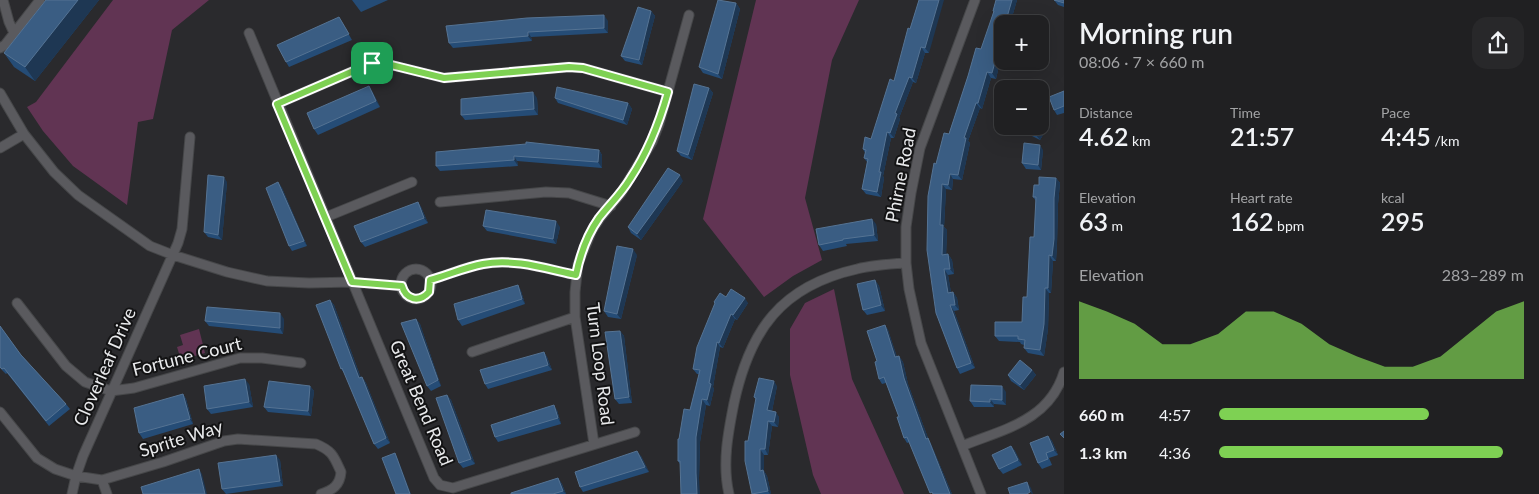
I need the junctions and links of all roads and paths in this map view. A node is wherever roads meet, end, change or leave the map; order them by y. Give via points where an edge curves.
1 (3, 0) edge
2 (40, 0) edge
3 (975, 0) edge
4 (689, 15) dead end
5 (14, 33) junction
6 (249, 33) dead end
7 (0, 48) edge
8 (668, 92) junction
9 (0, 93) edge
10 (277, 104) junction
11 (24, 134) junction
12 (190, 137) dead end
13 (0, 148) edge
14 (412, 182) dead end
15 (440, 202) dead end
16 (611, 206) junction
17 (326, 217) junction
18 (173, 255) junction
19 (906, 262) junction
20 (576, 275) junction
21 (430, 280) junction
22 (352, 282) junction
23 (402, 286) junction
24 (17, 304) dead end
25 (575, 317) junction
26 (472, 352) dead end
27 (301, 363) dead end
28 (1064, 372) edge
29 (111, 391) junction
30 (0, 412) edge
31 (635, 432) dead end
32 (594, 444) junction
33 (962, 446) junction
34 (76, 476) junction
35 (102, 480) junction
36 (72, 494) edge
37 (107, 494) edge
38 (321, 494) edge
39 (729, 494) edge
40 (981, 494) edge

1 - 5 street
2 - 5 street
3 - 19 street, Phirne Road via 920,148 910,193
4 - 8 street, Turn Loop Road
5 - 7 street
6 - 10 street
8 - 10 street via 583,68 444,78 379,62
8 - 16 street, Turn Loop Road via 652,142
9 - 11 street
10 - 17 street
11 - 13 street
11 - 18 street via 54,172 78,195 150,246
12 - 18 street, Cloverleaf Drive via 182,229
14 - 17 street
15 - 16 street via 546,192 569,193
16 - 20 street, Turn Loop Road via 592,230
17 - 22 street
18 - 22 street via 268,281
18 - 29 street, Cloverleaf Drive
19 - 33 street, Phirne Road via 921,343
19 - 39 street via 859,268 810,285 781,306 766,324 744,366 736,397 726,453
20 - 21 street via 503,262 483,264
20 - 25 street, Turn Loop Road
21 - 23 street via 416,270 406,274
21 - 23 street via 429,292 419,299 407,296
22 - 23 street
22 - 32 street, Great Bend Road via 434,478 440,485 456,487
24 - 29 street via 66,366 85,382
25 - 26 street
25 - 32 street, Turn Loop Road
27 - 29 street, Fortune Court via 240,358 134,388
28 - 33 street via 1060,386 1048,403 1030,418
29 - 34 street, Cloverleaf Drive
30 - 34 street, Sprite Way via 37,458 55,470
31 - 32 street, Great Bend Road
33 - 40 street, Phirne Road
34 - 35 street, Sprite Way
34 - 36 street, Cloverleaf Drive
35 - 37 street
35 - 38 street, Sprite Way via 238,439 316,444 326,448 333,453 341,472 338,485

